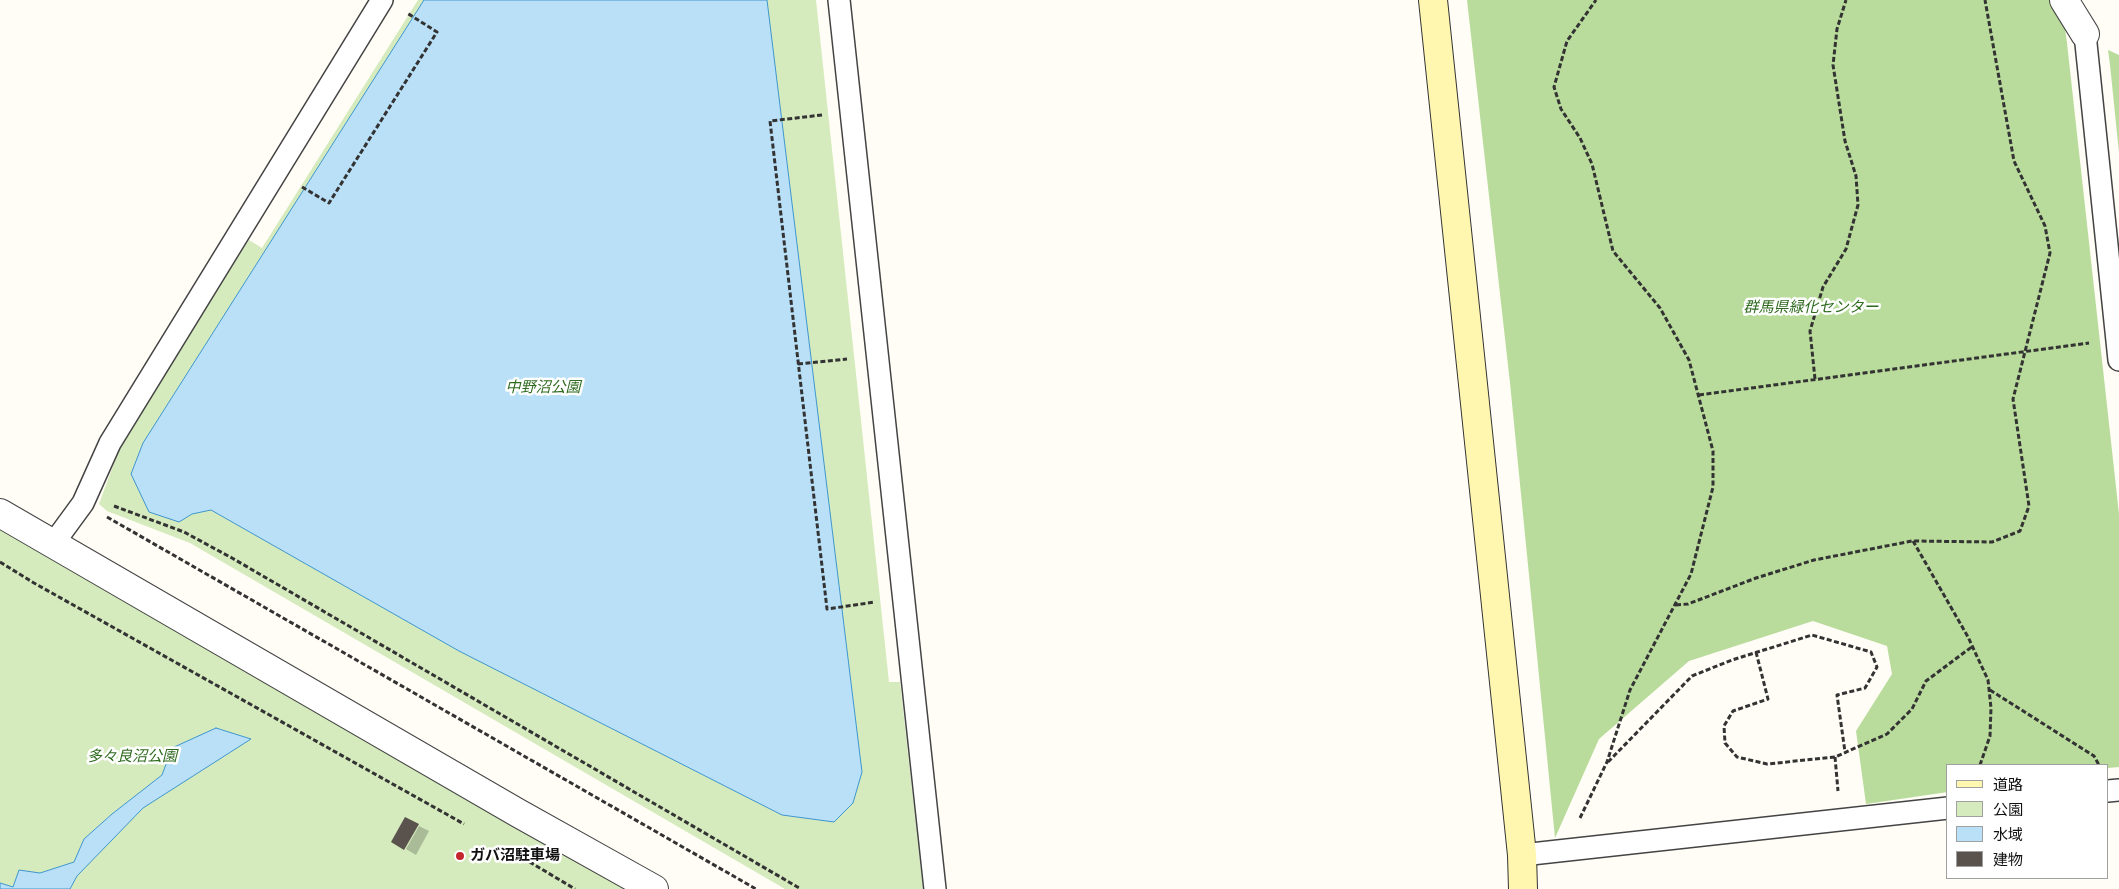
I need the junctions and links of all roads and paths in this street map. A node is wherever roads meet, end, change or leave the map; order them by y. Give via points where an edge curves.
1 (382, 0) edge
2 (839, 0) edge
3 (1433, 0) edge
4 (1596, 0) edge
5 (1846, 0) edge
6 (1985, 0) edge
7 (2064, 0) edge
8 (419, 21) dead end
9 (2084, 34) joint
10 (814, 116) dead end
11 (310, 192) dead end
12 (2026, 350) junction
13 (2118, 350) edge
14 (840, 360) dead end
15 (798, 364) junction
16 (1815, 379) junction
17 (1699, 395) junction
18 (113, 499) dead end
19 (83, 503) junction
20 (0, 513) edge
21 (1912, 540) junction
22 (54, 544) junction
23 (0, 562) edge
24 (866, 603) dead end
25 (1676, 606) junction
26 (1973, 646) junction
27 (1756, 652) junction
28 (1989, 689) junction
29 (1845, 752) junction
30 (1607, 762) junction
31 (1980, 764) edge
32 (2098, 764) edge
33 (1946, 808) edge
34 (464, 824) dead end
35 (1564, 850) junction
36 (1522, 855) junction
37 (523, 858) dead end
38 (575, 889) edge
39 (654, 889) edge
40 (756, 889) edge
41 (801, 889) edge
42 (935, 889) edge
43 (1522, 889) edge

1 - 19 lane via 110,443
2 - 42 lane
3 - 36 street
4 - 17 path via 1567,41 1554,87 1561,109 1592,164 1613,252 1660,308 1689,360
5 - 16 path via 1837,29 1833,65 1845,141 1856,176 1858,205 1846,249 1823,287 1810,331
6 - 12 path via 2014,161 2045,226 2050,253
7 - 9 street
8 - 11 path via 437,32 329,203
9 - 13 lane
10 - 15 path via 770,121
12 - 13 path
12 - 16 path
12 - 21 path via 2013,399 2029,506 2020,531 1992,542
14 - 15 path
15 - 24 path via 827,609
16 - 17 path
17 - 25 path via 1713,451 1713,487 1691,574
18 - 41 path via 114,505 184,532 232,558
19 - 22 lane
19 - 40 path
20 - 22 street
21 - 25 path via 1814,560
21 - 26 path
22 - 39 street
23 - 34 path
25 - 30 path via 1630,690
26 - 28 path
26 - 29 path via 1926,681 1912,709 1887,734
27 - 29 path via 1812,635 1871,652 1877,667 1865,688 1837,695
27 - 29 path via 1768,700 1733,711 1724,726 1725,743 1737,757 1767,764 1835,757
27 - 30 path via 1692,676
28 - 31 path via 1990,736
28 - 32 path via 2094,756
30 - 35 path
33 - 35 lane
35 - 36 lane
36 - 43 street
37 - 38 path

